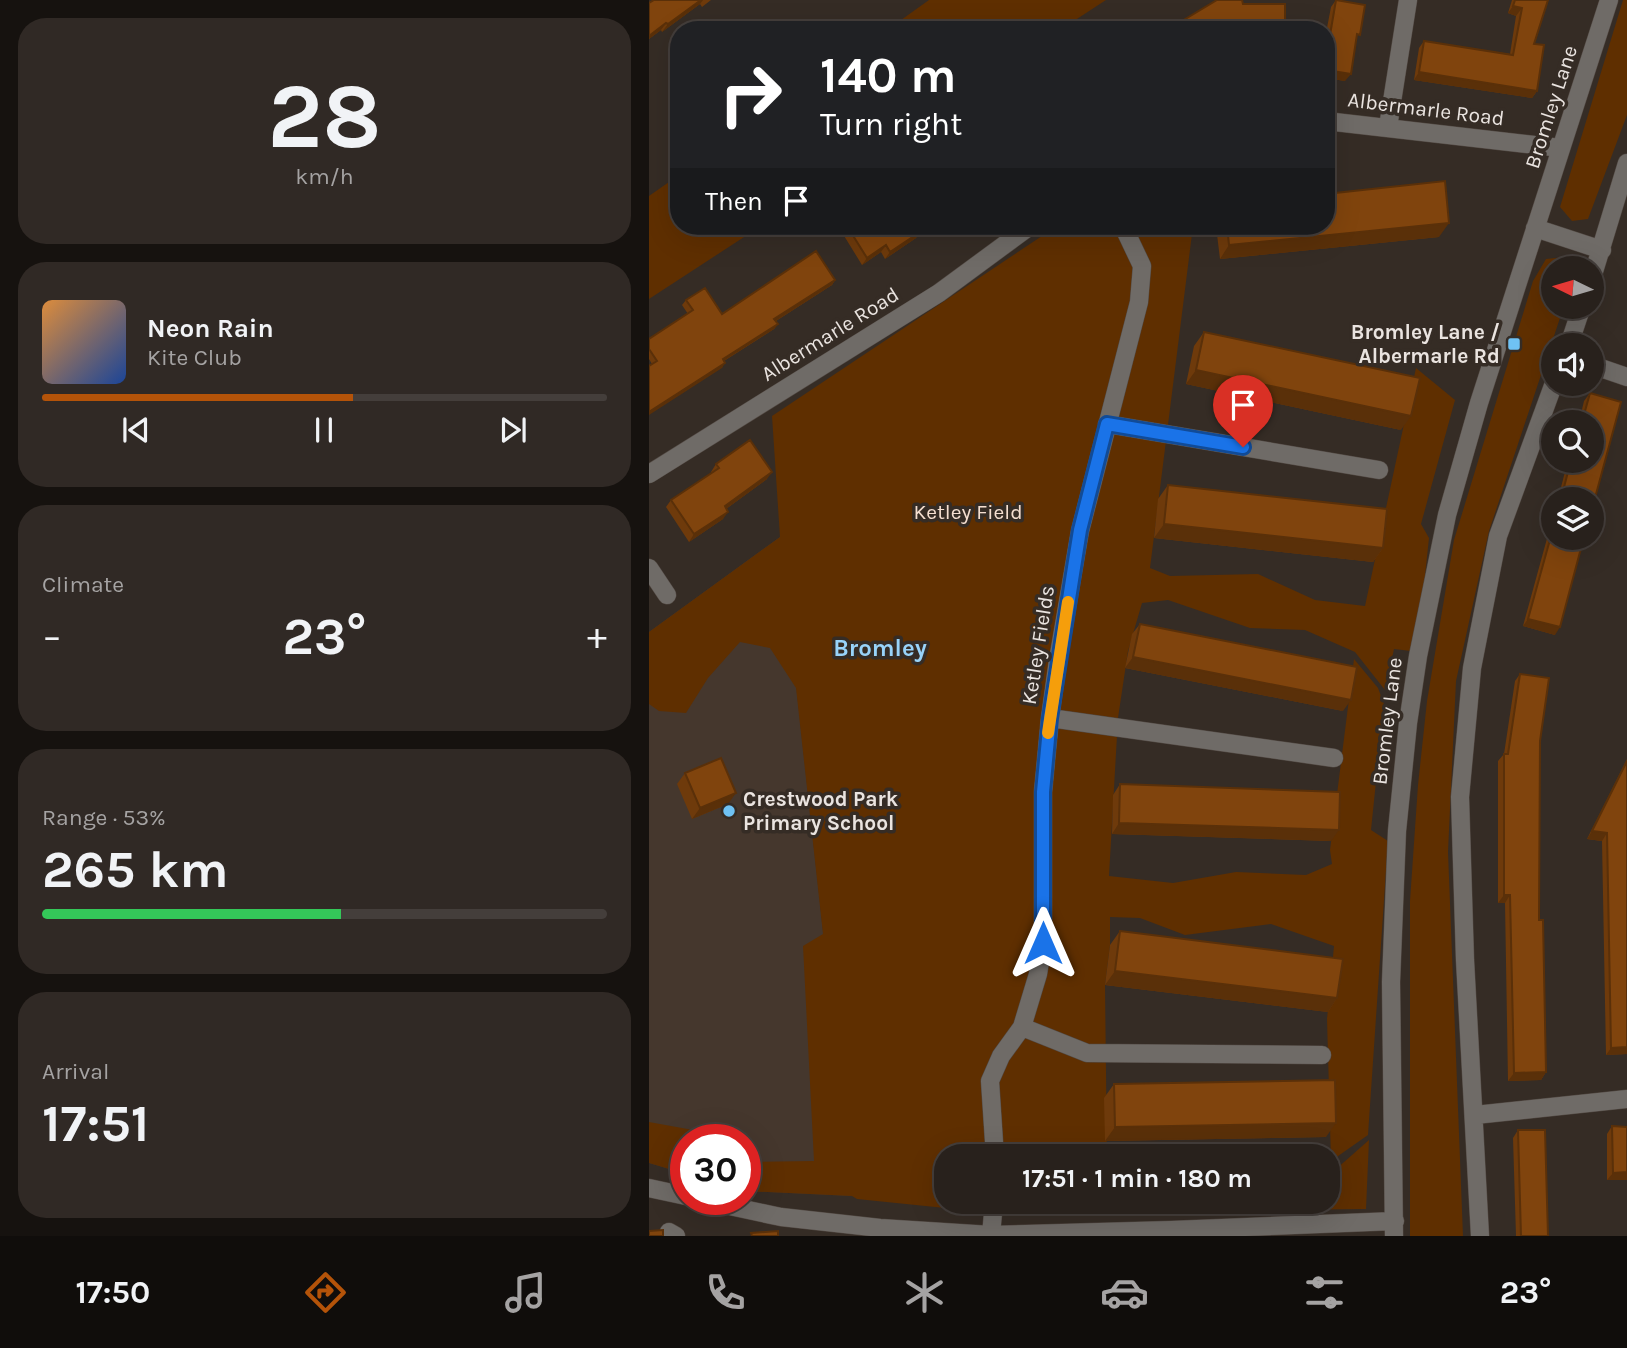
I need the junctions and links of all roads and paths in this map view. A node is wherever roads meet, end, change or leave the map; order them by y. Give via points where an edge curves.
1 (1408, 0) edge
2 (1609, 0) edge
3 (1335, 122) edge
4 (1388, 127) junction
5 (1561, 148) junction
6 (1627, 163) edge
7 (1535, 228) junction
8 (1018, 235) edge
9 (1127, 235) edge
10 (1602, 250) junction
11 (1600, 256) edge
12 (1604, 369) edge
13 (1627, 377) edge
14 (1549, 396) edge
15 (1107, 424) junction
16 (1379, 470) dead end
17 (649, 474) edge
18 (649, 568) edge
19 (667, 594) dead end
20 (1050, 718) junction
21 (1334, 758) dead end
22 (1022, 1027) junction
23 (1322, 1055) dead end
24 (1627, 1099) edge
25 (1475, 1115) junction
26 (994, 1144) edge
27 (649, 1188) edge
28 (670, 1193) edge
29 (761, 1213) edge
30 (993, 1214) edge
31 (1395, 1229) edge
32 (1125, 1234) edge
33 (991, 1235) edge
34 (1480, 1236) edge

1 - 4 street
2 - 5 street, Bromley Lane
3 - 4 street, Albermarle Road
4 - 5 street, Albermarle Road
5 - 7 street, Bromley Lane
6 - 10 street
7 - 10 street
7 - 31 street, Bromley Lane via 1447,515 1408,723 1397,831 1391,982
8 - 17 street, Albermarle Road via 939,293
9 - 15 street, Ketley Fields via 1142,266 1139,302
10 - 11 street
12 - 13 street
14 - 25 street via 1498,536 1472,668 1460,797 1466,1000
15 - 16 street
15 - 20 street, Ketley Fields via 1080,530
18 - 19 street
20 - 21 street
20 - 22 street, Ketley Fields via 1043,792 1043,943
22 - 23 street via 1087,1053
22 - 26 street, Ketley Fields via 990,1081
24 - 25 street
25 - 34 street
27 - 28 street
29 - 33 street via 880,1228
30 - 33 street
31 - 32 street
32 - 33 street

